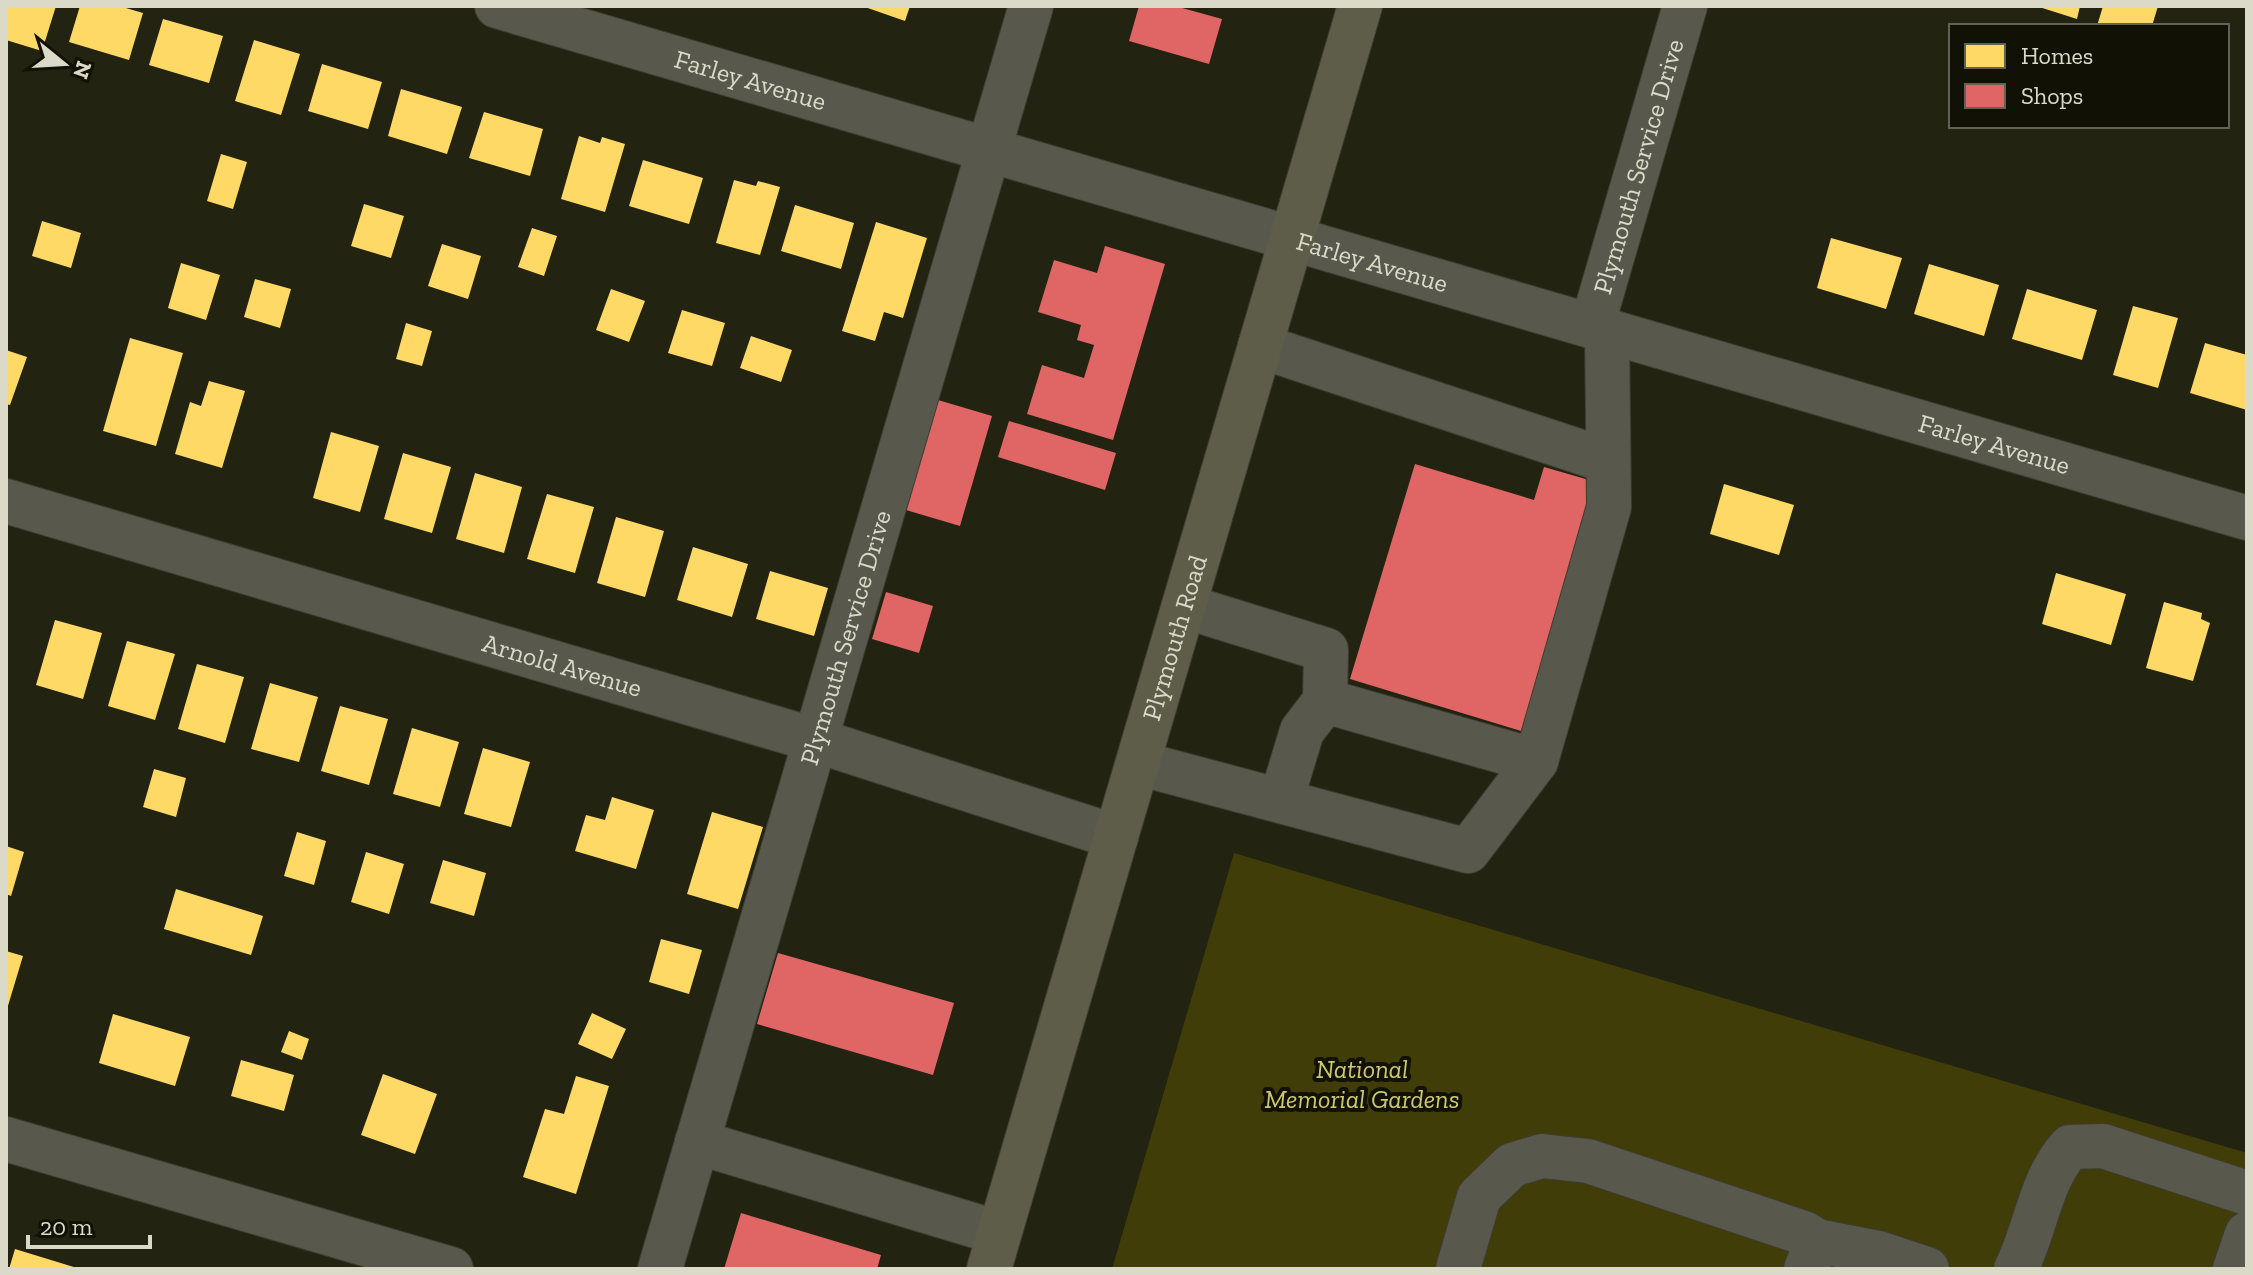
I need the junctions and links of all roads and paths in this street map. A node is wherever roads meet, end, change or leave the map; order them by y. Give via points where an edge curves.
1 (497, 6) edge
2 (1031, 6) edge
3 (1360, 6) edge
4 (1685, 6) edge
5 (988, 151) junction
6 (1292, 239) junction
7 (1599, 328) junction
8 (1260, 346) junction
9 (1608, 461) junction
10 (6, 501) edge
11 (2247, 518) edge
12 (1184, 606) junction
13 (1325, 701) junction
14 (815, 740) junction
15 (1536, 761) junction
16 (1138, 763) junction
17 (1281, 800) junction
18 (1116, 837) junction
19 (6, 1139) edge
20 (697, 1142) junction
21 (2247, 1193) edge
22 (2247, 1234) edge
23 (994, 1251) edge
24 (1812, 1255) edge
25 (451, 1269) edge
26 (660, 1269) edge
27 (1458, 1269) edge
28 (1927, 1269) edge
29 (2016, 1269) edge
30 (2235, 1269) edge

1 - 5 street, Farley Avenue
2 - 5 street, Plymouth Service Drive
3 - 6 main road, Plymouth Road
4 - 7 street, Plymouth Service Drive
5 - 6 street, Farley Avenue
5 - 14 street, Plymouth Service Drive
6 - 7 street, Farley Avenue
6 - 8 main road, Plymouth Road
7 - 9 street, Plymouth Service Drive
7 - 11 street, Farley Avenue
8 - 9 street
8 - 12 main road, Plymouth Road
9 - 15 street, Plymouth Service Drive via 1609,507
10 - 14 street, Arnold Avenue
12 - 13 street via 1326,650
12 - 16 main road, Plymouth Road
13 - 15 street
13 - 17 street via 1302,731
14 - 18 street, Arnold Avenue
14 - 20 street, Plymouth Service Drive
15 - 17 street via 1468,851
16 - 17 street
16 - 18 main road, Plymouth Road
18 - 23 main road, Plymouth Road
19 - 25 street
20 - 23 street
20 - 26 street, Plymouth Service Drive
21 - 29 street via 2103,1146 2070,1147 2051,1168
22 - 30 street
24 - 27 street via 1804,1233 1588,1161 1542,1156 1512,1165 1479,1197
24 - 28 street via 1879,1253

